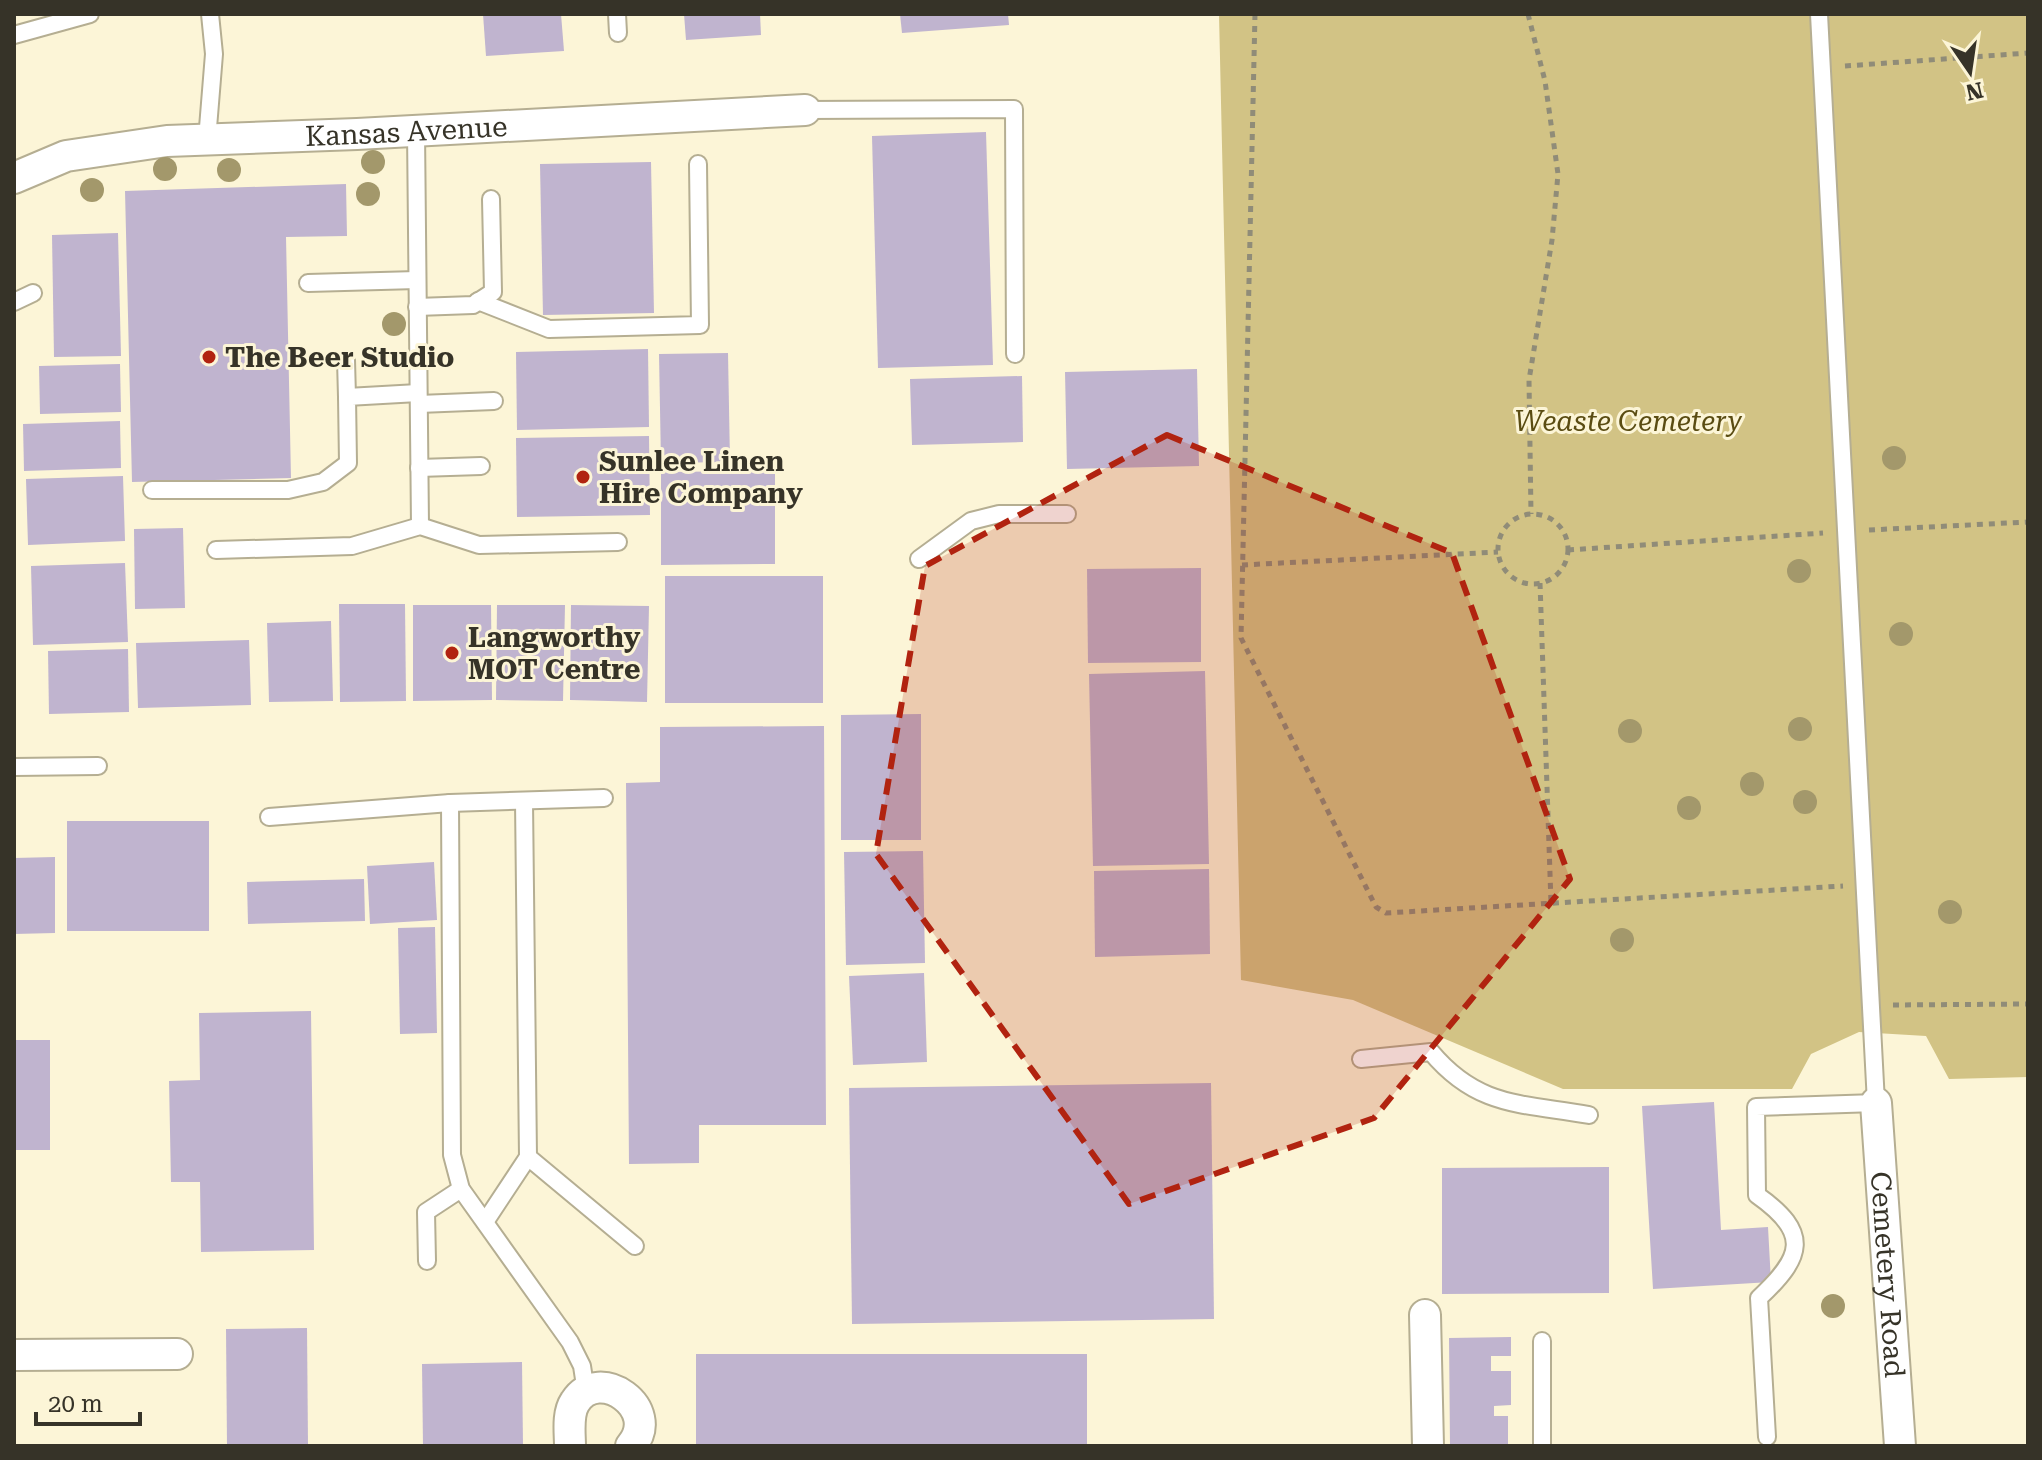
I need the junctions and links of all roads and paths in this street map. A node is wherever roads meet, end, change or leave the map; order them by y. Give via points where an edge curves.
1 (90, 14) edge
2 (210, 14) edge
3 (617, 14) edge
4 (1255, 14) edge
5 (1528, 14) edge
6 (1819, 14) edge
7 (618, 33) dead end
8 (14, 35) edge
9 (2028, 53) edge
10 (1822, 67) junction
11 (805, 110) joint
12 (416, 131) junction
13 (207, 140) junction
14 (698, 164) dead end
15 (14, 178) edge
16 (491, 199) dead end
17 (417, 280) junction
18 (308, 283) dead end
19 (33, 293) dead end
20 (478, 301) junction
21 (14, 302) edge
22 (417, 307) junction
23 (1015, 354) dead end
24 (346, 360) dead end
25 (347, 397) junction
26 (418, 399) junction
27 (494, 401) dead end
28 (481, 466) dead end
29 (419, 468) junction
30 (152, 490) dead end
31 (1067, 514) dead end
32 (1531, 514) junction
33 (2028, 522) edge
34 (420, 526) junction
35 (1845, 531) junction
36 (618, 542) dead end
37 (216, 550) dead end
38 (1568, 550) junction
39 (1498, 552) junction
40 (919, 559) dead end
41 (1242, 565) junction
42 (1540, 583) junction
43 (98, 766) dead end
44 (14, 767) edge
45 (604, 798) dead end
46 (524, 801) junction
47 (450, 803) junction
48 (269, 817) dead end
49 (1864, 884) junction
50 (1551, 903) junction
51 (2028, 1004) edge
52 (1871, 1006) junction
53 (1361, 1059) dead end
54 (1876, 1103) junction
55 (1589, 1115) dead end
56 (528, 1157) junction
57 (461, 1189) junction
58 (485, 1222) junction
59 (635, 1246) dead end
60 (427, 1261) dead end
61 (1425, 1315) dead end
62 (1542, 1341) dead end
63 (177, 1354) dead end
64 (14, 1355) edge
65 (586, 1392) junction
66 (1767, 1437) dead end
67 (570, 1446) edge
68 (631, 1446) edge
69 (1428, 1446) edge
70 (1542, 1446) edge
71 (1900, 1446) edge

1 - 8 lane
2 - 13 lane via 214,54
3 - 7 lane
4 - 41 path
5 - 32 path via 1545,81 1558,174 1529,380
6 - 10 lane
9 - 10 path
10 - 35 lane
11 - 12 street, Kansas Avenue
11 - 23 lane via 1014,109
12 - 13 street, Kansas Avenue
12 - 17 lane
13 - 15 street, Kansas Avenue via 66,156
14 - 20 lane via 700,325 549,329
16 - 20 lane via 493,292
17 - 18 lane
17 - 22 lane
19 - 21 lane
20 - 22 lane
22 - 26 lane
24 - 25 lane
25 - 26 lane
25 - 30 lane via 348,463 323,482 288,490
26 - 27 lane
26 - 29 lane
28 - 29 lane
29 - 34 lane
31 - 40 lane via 999,514 971,521
32 - 38 path via 1553,520
32 - 39 path via 1510,522 1498,541
33 - 35 path
34 - 36 lane via 479,545
34 - 37 lane via 352,546
35 - 38 path
35 - 49 lane
38 - 42 path via 1559,571
39 - 41 path
39 - 42 path via 1508,573
41 - 50 path via 1241,638 1376,907 1386,913
42 - 50 path
43 - 44 lane
45 - 46 lane
46 - 47 lane
46 - 56 lane
47 - 48 lane
47 - 57 lane via 452,1155
49 - 50 path
49 - 52 lane
51 - 52 path
52 - 54 lane
53 - 55 lane via 1431,1052 1457,1081 1482,1095
54 - 66 lane via 1756,1107 1757,1195 1784,1214 1795,1256 1787,1272 1759,1298
54 - 71 street, Cemetery Road
56 - 58 lane
56 - 59 lane
57 - 58 lane
57 - 60 lane via 426,1212
58 - 65 lane via 570,1342 582,1366
61 - 69 street
62 - 70 lane
63 - 64 street
65 - 67 street via 570,1417
65 - 68 street via 617,1390 630,1398 641,1426

